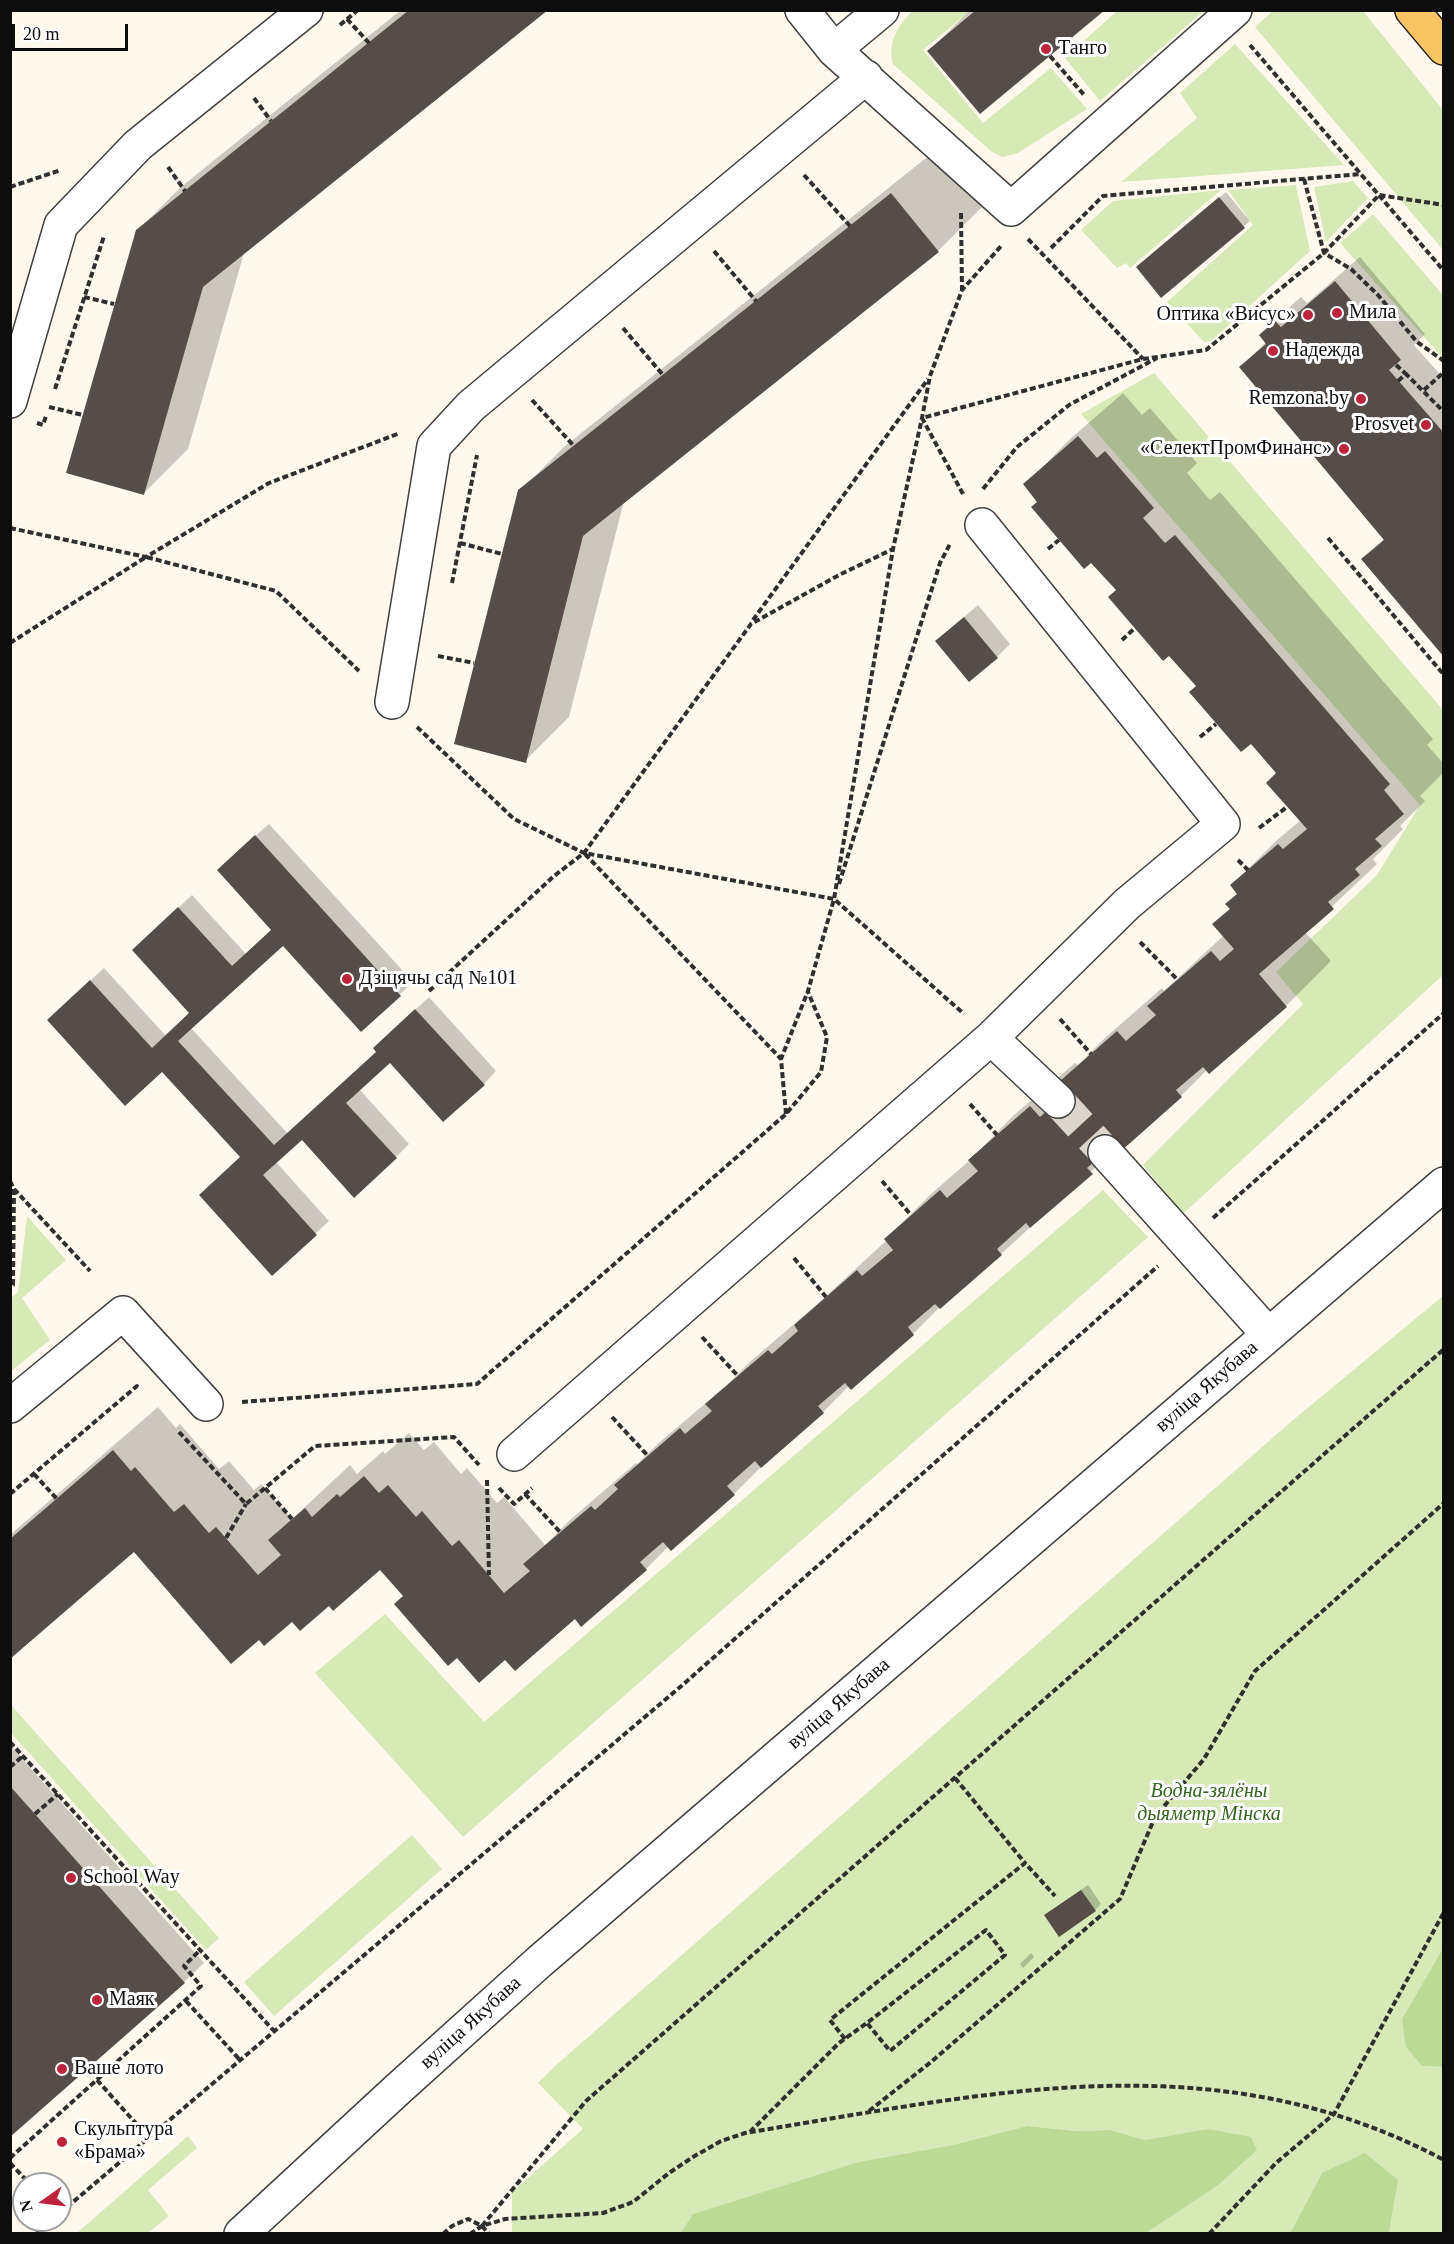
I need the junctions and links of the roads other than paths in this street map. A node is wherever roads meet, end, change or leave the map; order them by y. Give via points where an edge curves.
1 (306, 10) edge
2 (802, 10) edge
3 (882, 10) edge
4 (1412, 10) edge
5 (1231, 14) edge
6 (1443, 48) edge
7 (834, 50) junction
8 (866, 77) junction
9 (21, 411) edge
10 (969, 522) road end
11 (392, 702) road end
12 (991, 1038) junction
13 (1058, 1101) tunnel mouth
14 (1105, 1152) tunnel mouth
15 (1443, 1184) edge
16 (1269, 1334) junction
17 (206, 1404) road end
18 (10, 1406) edge
19 (514, 1454) dead end
20 (242, 2234) edge

1 - 9 street via 138,146 61,225
2 - 7 street
3 - 7 street
4 - 6 main road
5 - 8 street via 1011,209
7 - 8 street
8 - 11 street via 471,406 434,446
10 - 12 street via 1223,824 1126,904
12 - 13 street
12 - 19 street
14 - 16 street
15 - 16 street, вуліца Якубава
16 - 20 street, вуліца Якубава via 539,1962
17 - 18 street via 123,1313

